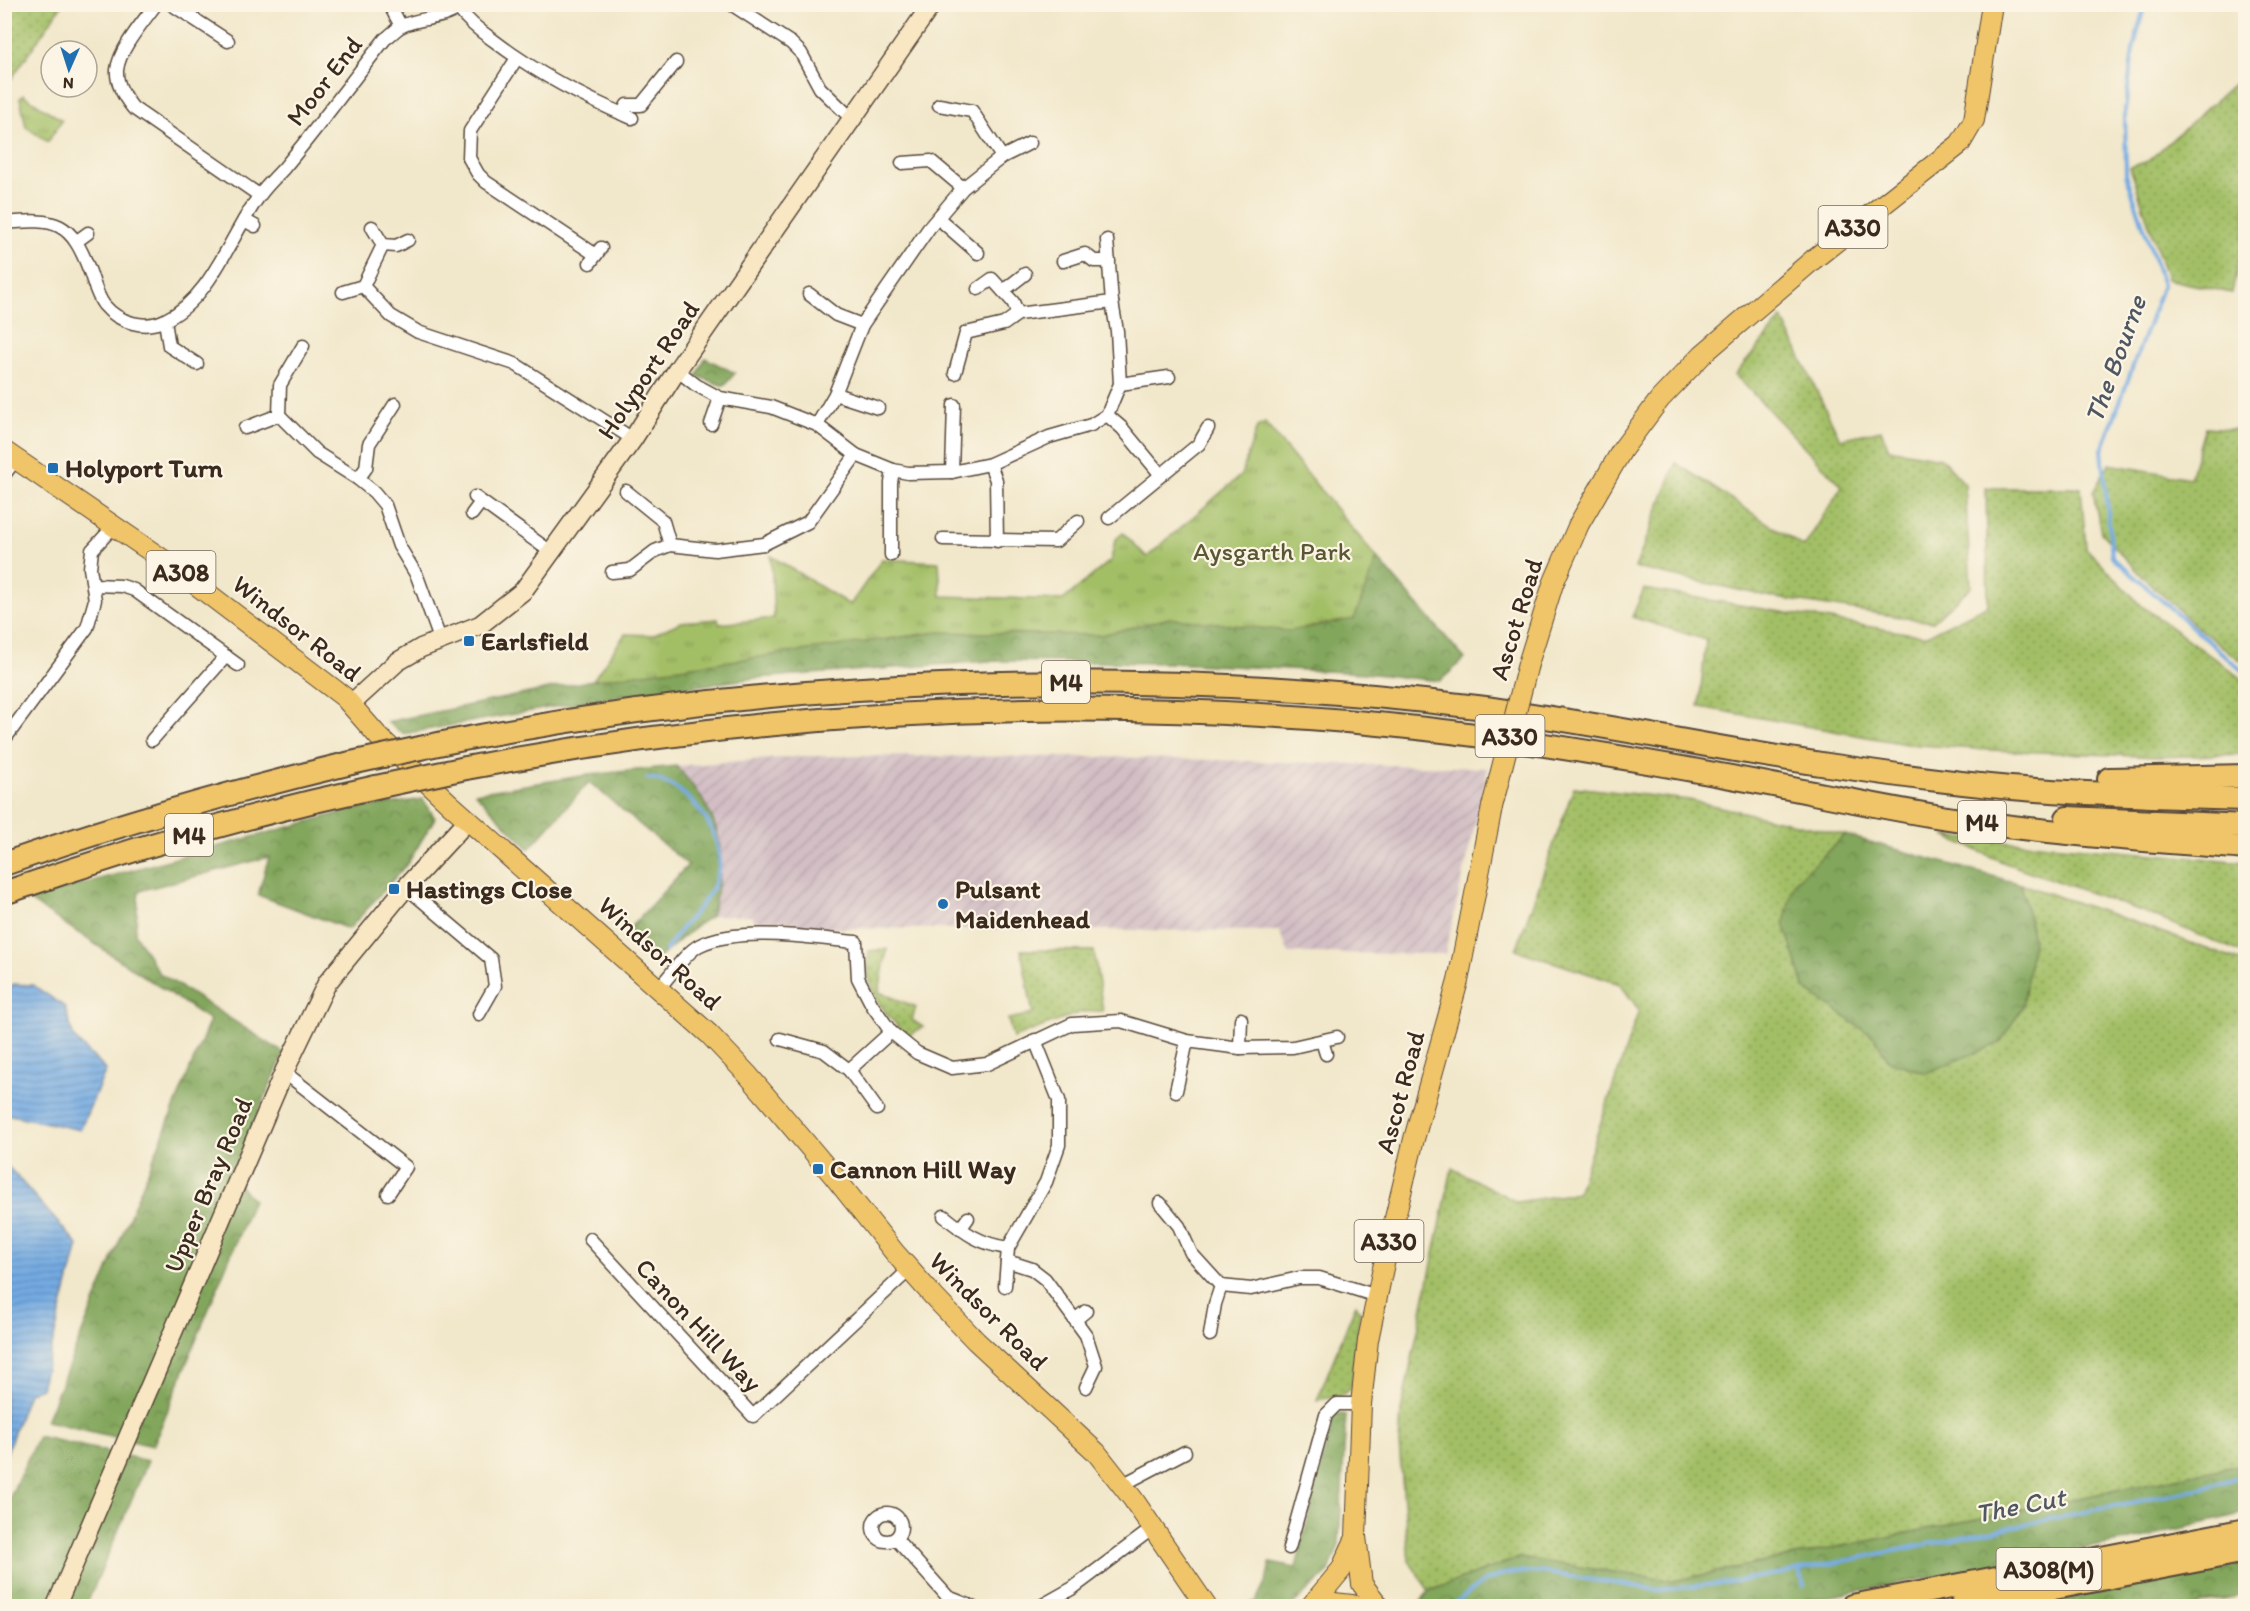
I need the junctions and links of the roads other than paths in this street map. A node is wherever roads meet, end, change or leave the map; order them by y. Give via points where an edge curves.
1 (156, 4) edge
2 (171, 4) edge
3 (389, 4) edge
4 (731, 4) edge
5 (932, 4) edge
6 (1992, 4) edge
7 (461, 7) edge
8 (401, 26) junction
9 (228, 41) dead end
10 (517, 58) junction
11 (676, 62) dead end
12 (939, 105) dead end
13 (852, 119) junction
14 (1030, 143) dead end
15 (1002, 157) junction
16 (902, 163) dead end
17 (963, 188) junction
18 (259, 195) junction
19 (938, 218) junction
20 (4, 222) edge
21 (372, 227) dead end
22 (88, 233) dead end
23 (408, 240) dead end
24 (1107, 240) dead end
25 (77, 241) junction
26 (383, 245) junction
27 (978, 253) dead end
28 (596, 255) dead end
29 (1063, 261) dead end
30 (1109, 261) junction
31 (1025, 274) dead end
32 (363, 286) junction
33 (978, 289) dead end
34 (1003, 291) junction
35 (343, 292) dead end
36 (809, 294) dead end
37 (1112, 302) junction
38 (1018, 314) junction
39 (165, 321) junction
40 (862, 325) junction
41 (303, 346) dead end
42 (197, 364) dead end
43 (677, 370) junction
44 (955, 373) dead end
45 (1169, 377) dead end
46 (1120, 384) junction
47 (835, 394) junction
48 (720, 398) junction
49 (394, 404) dead end
50 (954, 405) dead end
51 (878, 408) dead end
52 (279, 415) junction
53 (1107, 415) junction
54 (711, 424) dead end
55 (817, 425) junction
56 (245, 428) dead end
57 (1208, 428) dead end
58 (633, 439) junction
59 (10, 455) edge
60 (856, 455) junction
61 (990, 464) junction
62 (893, 470) junction
63 (952, 472) junction
64 (4, 475) edge
65 (1161, 475) junction
66 (358, 479) junction
67 (626, 491) dead end
68 (472, 514) dead end
69 (1108, 518) dead end
70 (1078, 521) dead end
71 (115, 525) junction
72 (943, 539) dead end
73 (997, 541) junction
74 (670, 545) junction
75 (551, 552) junction
76 (891, 555) dead end
77 (612, 572) dead end
78 (94, 585) junction
79 (440, 639) junction
80 (226, 656) junction
81 (238, 665) dead end
82 (351, 704) junction
83 (9, 737) edge
84 (152, 740) dead end
85 (1721, 775) junction
86 (2246, 776) edge
87 (1930, 778) junction
88 (2246, 799) edge
89 (468, 820) junction
90 (2246, 826) edge
91 (2246, 848) edge
92 (4, 864) edge
93 (406, 887) junction
94 (4, 894) edge
95 (659, 988) junction
96 (478, 1014) dead end
97 (1241, 1019) dead end
98 (891, 1032) junction
99 (1337, 1037) dead end
100 (780, 1039) dead end
101 (1035, 1040) junction
102 (1187, 1041) junction
103 (1322, 1041) junction
104 (1240, 1048) junction
105 (1326, 1054) dead end
106 (849, 1070) junction
107 (284, 1072) junction
108 (1176, 1091) dead end
109 (878, 1108) dead end
110 (388, 1194) dead end
111 (1160, 1203) dead end
112 (944, 1216) dead end
113 (590, 1239) dead end
114 (1008, 1248) junction
115 (1007, 1261) junction
116 (909, 1270) junction
117 (1005, 1286) dead end
118 (1221, 1286) junction
119 (1377, 1296) junction
120 (1086, 1311) dead end
121 (1075, 1320) junction
122 (1210, 1335) dead end
123 (1086, 1387) dead end
124 (1361, 1404) junction
125 (1185, 1452) dead end
126 (1122, 1485) junction
127 (1153, 1528) junction
128 (2246, 1530) edge
129 (1356, 1537) junction
130 (896, 1539) dead end
131 (1289, 1548) dead end
132 (2246, 1551) edge
133 (1193, 1586) junction
134 (56, 1606) edge
135 (971, 1606) edge
136 (1041, 1606) edge
137 (1206, 1606) edge
138 (1221, 1606) edge
139 (1311, 1606) edge
140 (1319, 1606) edge
141 (1361, 1606) edge
142 (1379, 1606) edge
143 (1852, 1606) edge
144 (1961, 1606) edge

1 - 18 street via 126,47 117,70 122,93 133,108
2 - 9 street
3 - 8 street
4 - 13 street via 791,43 820,88
5 - 13 street, Holyport Road
6 - 119 main road, Ascot Road / A330, bridge via 1974,120 1960,144 1814,259 1703,354 1660,399 1622,450 1579,524 1553,584 1528,664 1492,807 1458,981 1418,1122
7 - 8 street, Moor End
7 - 10 street via 466,20
8 - 18 street, Moor End via 385,39
10 - 11 street via 570,91 627,116 627,105 641,105
10 - 28 street via 470,131 469,158 486,182
12 - 15 street via 972,111
13 - 43 street, Holyport Road
14 - 15 street
15 - 17 street
16 - 17 street via 931,161
17 - 19 street
18 - 39 street, Moor End via 250,223 196,299
19 - 27 street
19 - 40 street
20 - 25 street via 50,221
21 - 26 street
22 - 25 street
23 - 26 street via 396,246
24 - 30 street
25 - 39 street, Moor End via 98,294 115,316 140,326
26 - 32 street
29 - 30 street via 1085,254 1094,261
30 - 37 street
31 - 34 street
32 - 35 street
32 - 58 street via 391,316 418,332 515,364
33 - 34 street via 992,279
34 - 38 street
36 - 40 street via 836,315
37 - 38 street
37 - 46 street
38 - 44 street via 1004,324 966,333
39 - 42 street via 169,346
40 - 47 street
41 - 52 street via 280,385
43 - 48 street
43 - 58 street, Holyport Road
45 - 46 street
46 - 53 street
47 - 51 street
47 - 55 street
48 - 54 street
48 - 55 street via 771,407
49 - 66 street via 369,444 366,468
50 - 63 street
52 - 56 street
52 - 66 street via 317,453
53 - 61 street via 1091,425 1049,437
53 - 65 street
55 - 60 street
57 - 65 street via 1199,444
58 - 75 street, Holyport Road
59 - 64 street
59 - 71 main road, Windsor Road / A308
60 - 62 street
60 - 74 street via 808,522 764,544 715,550
61 - 63 street
61 - 73 street via 996,480
62 - 63 street via 908,474
62 - 76 street
65 - 69 street
66 - 79 street via 385,505
67 - 74 street via 663,521
68 - 75 street via 478,499
70 - 73 street via 1056,541
71 - 78 street via 92,550 90,568
71 - 82 main road, Windsor Road / A308
72 - 73 street
74 - 77 street via 630,570
75 - 79 street, Holyport Road via 523,591 489,618
78 - 80 street via 134,590
78 - 83 street via 95,600 87,628
79 - 82 street, Holyport Road via 397,662
80 - 81 street
80 - 84 street via 167,731
82 - 89 main road, Windsor Road / A308 via 378,736
85 - 90 highway, M4 via 2003,812
85 - 91 highway, M4 via 1945,817 2105,837
85 - 94 highway, M4, bridge via 1406,727 1231,713 1084,709 937,712 761,725 605,744 466,768 183,836
86 - 87 highway, M4 via 2137,780
87 - 88 highway, M4 via 2035,790
87 - 92 highway, M4, bridge via 1775,757 1481,708 1326,692 1162,683 956,683 700,703 510,730 240,791 136,820
89 - 93 street, Upper Bray Road
89 - 95 main road, Windsor Road / A308
93 - 96 street via 491,959 495,986
93 - 107 street, Upper Bray Road via 327,983
95 - 98 street via 699,945 734,936 856,942 858,978
95 - 116 main road, Windsor Road / A308 via 735,1060
97 - 104 street
98 - 101 street via 917,1053 952,1068 987,1064
98 - 106 street
99 - 103 street
100 - 106 street via 824,1051
101 - 102 street via 1072,1024 1121,1021
101 - 114 street via 1059,1100 1059,1145 1046,1182
102 - 104 street
102 - 108 street
103 - 104 street via 1293,1047
103 - 105 street
106 - 109 street
107 - 110 street via 406,1167
107 - 134 street, Upper Bray Road
111 - 118 street via 1182,1221 1191,1252
112 - 114 street via 964,1224 989,1246
113 - 116 street, Canon Hill Way via 753,1416
114 - 115 street
115 - 117 street
115 - 121 street via 1032,1269 1046,1279
116 - 126 main road, Windsor Road / A308 via 962,1327 1084,1441
118 - 119 street via 1251,1289 1299,1278 1319,1278
118 - 122 street
119 - 124 main road, Ascot Road / A330
120 - 121 street
121 - 123 street via 1086,1335 1096,1366
124 - 129 main road, Ascot Road / A330
124 - 131 street via 1337,1404 1326,1415
125 - 126 street
126 - 127 main road, Windsor Road / A308
127 - 133 main road, Windsor Road / A308
127 - 136 street via 1073,1588
128 - 143 highway, A308(M)
129 - 139 main road, Ascot Road / A330 via 1341,1570
129 - 142 main road, Ascot Road / A330 via 1362,1584
130 - 135 street via 948,1597
132 - 144 highway, A308(M)
133 - 137 main road, Windsor Road / A308
133 - 138 main road, Windsor Road / A308
140 - 141 main road

